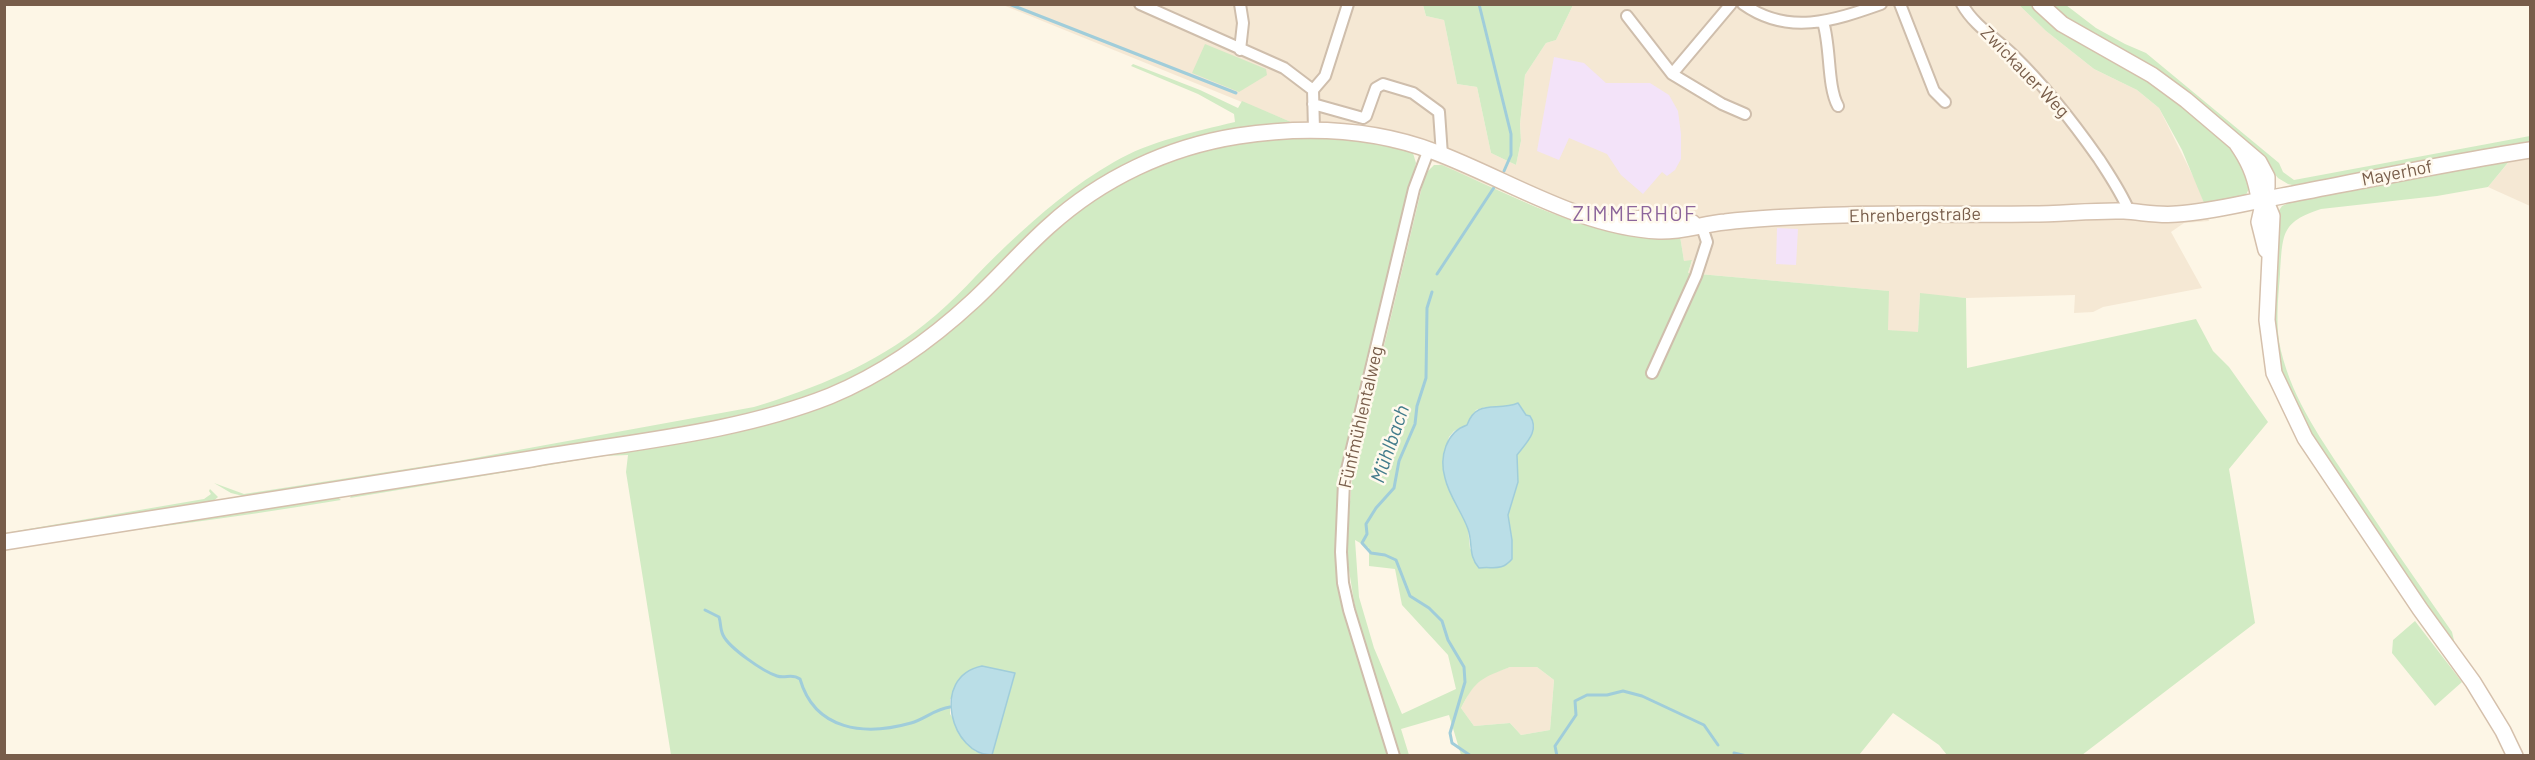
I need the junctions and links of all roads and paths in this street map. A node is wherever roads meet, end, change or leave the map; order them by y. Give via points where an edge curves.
1 (1140, 4) edge
2 (1240, 4) edge
3 (1348, 4) edge
4 (1731, 4) edge
5 (1743, 4) edge
6 (1881, 4) edge
7 (1900, 4) edge
8 (1962, 4) edge
9 (2040, 4) edge
10 (1857, 8) edge
11 (1627, 16) dead end
12 (1823, 22) junction
13 (1240, 50) junction
14 (1672, 74) junction
15 (1313, 90) junction
16 (1945, 102) dead end
17 (1313, 104) junction
18 (1838, 106) dead end
19 (1745, 114) dead end
20 (1314, 130) junction
21 (2530, 150) edge
22 (1435, 152) junction
23 (2265, 199) junction
24 (2128, 211) junction
25 (1701, 224) junction
26 (1652, 373) dead end
27 (4, 542) edge
28 (1394, 756) edge
29 (2515, 756) edge

1 - 13 street
2 - 13 street
3 - 15 street via 1325,76
4 - 14 street
5 - 12 street via 1770,20 1795,24
6 - 10 street
7 - 16 street via 1934,91
8 - 24 street, Zwickauer Weg via 1968,15 2051,93 2117,187
9 - 23 street via 2062,24 2151,75 2186,100 2259,162 2266,177
10 - 12 street
11 - 14 street
12 - 18 street via 1833,97
13 - 15 street via 1284,68
14 - 19 street
15 - 17 street
17 - 20 street
17 - 22 street via 1363,118 1376,88 1383,84 1413,93 1439,112
20 - 22 street, Ehrenbergstraße via 1391,138
20 - 27 street, Ehrenbergstraße via 1205,142 1128,170 1050,225 934,336 899,360 833,395 774,416
21 - 23 street, Mayerhof via 2426,166
22 - 25 street, Ehrenbergstraße via 1592,219 1666,232
22 - 28 street, Fünfmühlentalweg via 1414,189 1344,482 1343,583
23 - 24 street, Ehrenbergstraße via 2179,214
23 - 29 street via 2259,222 2268,266 2267,320 2274,373 2305,438 2473,682
24 - 25 street, Ehrenbergstraße via 1875,214
25 - 26 street via 1707,242 1696,276

